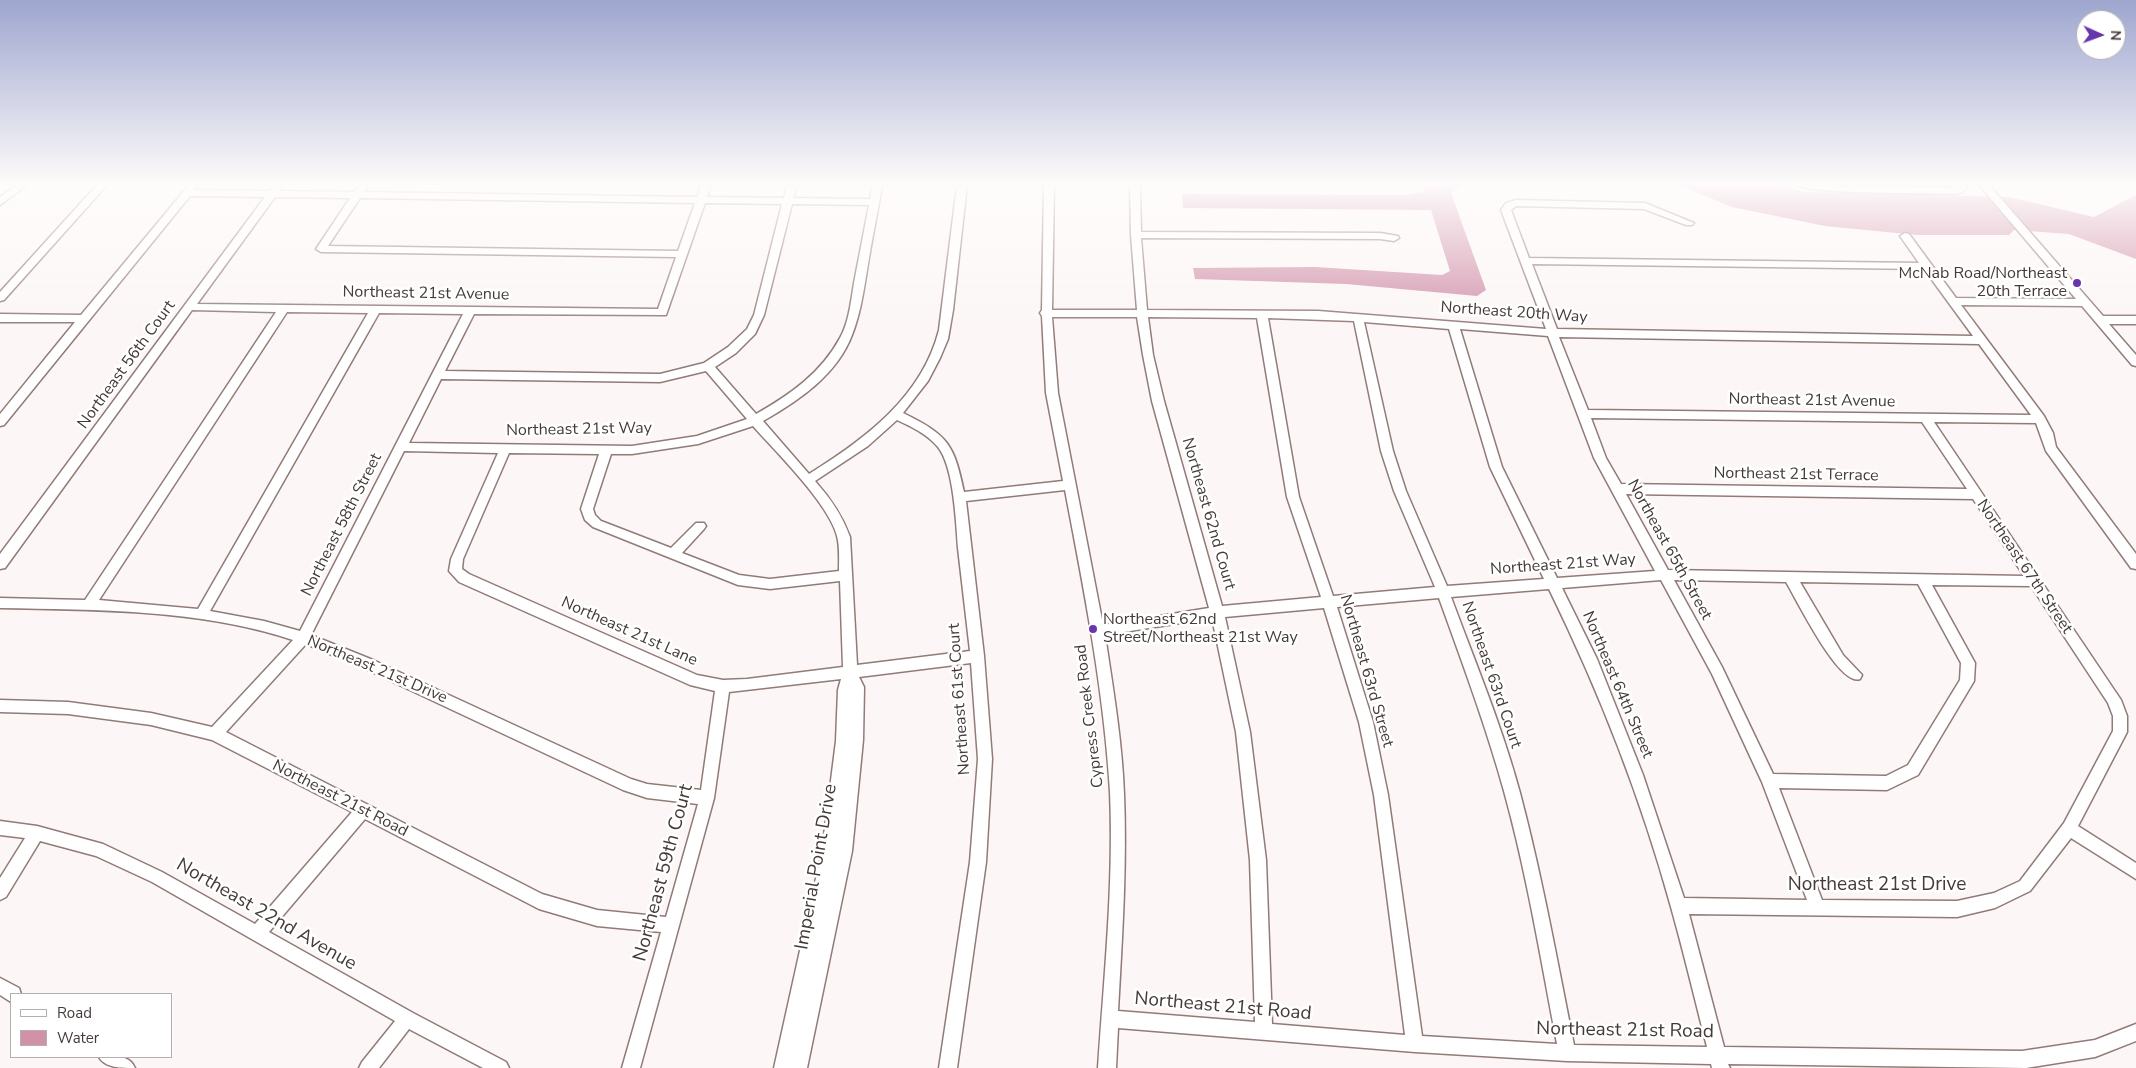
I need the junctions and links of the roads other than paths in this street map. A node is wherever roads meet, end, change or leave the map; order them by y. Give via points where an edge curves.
1 (57, 235) edge
2 (153, 235) edge
3 (242, 235) edge
4 (330, 235) edge
5 (689, 235) edge
6 (779, 235) edge
7 (868, 235) edge
8 (956, 235) edge
9 (1047, 235) edge
10 (1136, 235) joint
11 (1516, 235) edge
12 (2028, 235) edge
13 (1905, 236) dead end
14 (1394, 238) dead end
15 (682, 254) junction
16 (1526, 261) junction
17 (1927, 266) junction
18 (0, 298) edge
19 (1952, 301) junction
20 (2086, 303) junction
21 (189, 308) junction
22 (283, 309) junction
23 (375, 310) junction
24 (470, 311) junction
25 (1045, 313) junction
26 (1142, 314) junction
27 (1262, 314) junction
28 (1358, 317) junction
29 (0, 318) edge
30 (84, 319) junction
31 (2100, 320) junction
32 (2136, 320) edge
33 (1454, 326) junction
34 (1553, 333) junction
35 (1981, 340) junction
36 (2136, 362) edge
37 (708, 366) junction
38 (436, 375) junction
39 (1584, 414) junction
40 (897, 415) junction
41 (1926, 419) junction
42 (2040, 419) junction
43 (754, 420) junction
44 (0, 422) edge
45 (400, 447) junction
46 (505, 449) junction
47 (606, 450) junction
48 (808, 480) junction
49 (1069, 485) junction
50 (1617, 489) junction
51 (1975, 494) junction
52 (959, 497) junction
53 (700, 526) dead end
54 (673, 554) junction
55 (0, 564) edge
56 (2136, 564) edge
57 (846, 575) junction
58 (1665, 575) junction
59 (1790, 577) junction
60 (1922, 579) junction
61 (2033, 581) junction
62 (1553, 583) junction
63 (1443, 592) junction
64 (1328, 602) junction
65 (0, 603) edge
66 (90, 604) junction
67 (1217, 612) junction
68 (202, 614) junction
69 (1098, 631) junction
70 (304, 638) junction
71 (978, 656) junction
72 (850, 671) junction
73 (1855, 675) dead end
74 (723, 686) junction
75 (0, 706) edge
76 (2120, 716) joint
77 (215, 734) junction
78 (1769, 782) junction
79 (707, 798) junction
80 (363, 810) junction
81 (0, 828) edge
82 (2069, 828) junction
83 (37, 833) junction
84 (2136, 872) edge
85 (832, 875) junction
86 (0, 892) edge
87 (1679, 906) junction
88 (1817, 906) junction
89 (671, 925) junction
90 (257, 933) junction
91 (0, 986) edge
92 (11, 993) edge
93 (407, 1019) junction
94 (1110, 1019) junction
95 (1264, 1031) junction
96 (2136, 1032) edge
97 (1416, 1044) junction
98 (1567, 1053) junction
99 (110, 1058) edge
100 (1720, 1061) edge
101 (126, 1068) edge
102 (368, 1068) edge
103 (500, 1068) edge
104 (631, 1068) edge
105 (783, 1068) edge
106 (798, 1068) edge
107 (948, 1068) edge
108 (1107, 1068) edge

1 - 18 street
2 - 30 street
3 - 21 street, Northeast 56th Court
4 - 15 street via 321,249
5 - 15 street
6 - 37 street via 759,315 751,331 732,350
7 - 43 street, Northeast 21st Way via 854,312 846,337 812,382 788,401
8 - 40 street via 943,336 925,378
9 - 25 street, Cypress Creek Road
10 - 14 street
10 - 26 street, Northeast 62nd Court
11 - 16 street, Northeast 65th Street
12 - 20 street
13 - 17 street
15 - 24 street, Northeast 21st Avenue via 662,313
16 - 17 street
16 - 34 street, Northeast 65th Street
17 - 19 street
19 - 20 street
19 - 35 street
20 - 31 street
21 - 22 street, Northeast 21st Avenue
21 - 55 street, Northeast 56th Court
22 - 23 street, Northeast 21st Avenue
22 - 66 street
23 - 24 street, Northeast 21st Avenue
23 - 68 street
24 - 38 street, Northeast 58th Street
25 - 26 street, Northeast 20th Way
25 - 49 street, Cypress Creek Road via 1052,393
26 - 27 street, Northeast 20th Way
26 - 67 street, Northeast 62nd Court via 1158,401
27 - 28 street, Northeast 20th Way
27 - 64 street, Northeast 63rd Street via 1293,497
28 - 33 street, Northeast 20th Way
28 - 63 street, Northeast 63rd Court via 1387,450 1400,491
29 - 30 street
30 - 44 street
31 - 32 street
31 - 36 street
33 - 34 street, Northeast 20th Way
33 - 62 street, Northeast 64th Street via 1496,467
34 - 35 street, Northeast 20th Way
34 - 39 street, Northeast 65th Street
35 - 42 street
37 - 38 street via 660,378
37 - 43 street, Imperial Point Drive
38 - 45 street, Northeast 58th Street
39 - 41 street, Northeast 21st Avenue
39 - 50 street, Northeast 65th Street via 1600,458
40 - 48 street via 855,449
40 - 52 street, Northeast 61st Court via 924,428 943,445 952,461
41 - 42 street, Northeast 21st Avenue
41 - 51 street, Northeast 67th Street
42 - 56 street via 2050,448
43 - 47 street, Northeast 21st Way via 698,440 632,450
43 - 48 street, Imperial Point Drive
45 - 46 street, Northeast 21st Way
45 - 70 street, Northeast 58th Street
46 - 47 street, Northeast 21st Way
46 - 74 street, Northeast 21st Lane via 457,559 455,571 464,578 694,681
47 - 54 street via 587,509 589,517 597,524
48 - 57 street, Imperial Point Drive via 838,521 844,537
49 - 52 street
49 - 69 street, Cypress Creek Road
50 - 51 street, Northeast 21st Terrace
50 - 58 street, Northeast 65th Street
51 - 61 street, Northeast 67th Street
52 - 71 street, Northeast 61st Court
53 - 54 street
54 - 57 street via 738,580 752,582 770,584
57 - 72 street, Imperial Point Drive
58 - 59 street, Northeast 21st Way
58 - 62 street, Northeast 21st Way
58 - 78 street, Northeast 65th Street via 1717,671
59 - 60 street, Northeast 21st Way
59 - 73 street via 1838,659
60 - 61 street, Northeast 21st Way
60 - 78 street via 1968,663 1967,681 1912,770 1887,783
61 - 76 street, Northeast 67th Street via 2114,700
62 - 63 street, Northeast 21st Way
62 - 87 street, Northeast 64th Street via 1590,659 1636,775
63 - 64 street, Northeast 21st Way
63 - 98 street, Northeast 63rd Court via 1512,792 1535,888
64 - 67 street, Northeast 21st Way
64 - 97 street, Northeast 63rd Street via 1366,722 1381,795
65 - 66 street, Northeast 21st Drive
66 - 68 street, Northeast 21st Drive
67 - 69 street, Northeast 21st Way
67 - 95 street, Northeast 62nd Court via 1243,732 1258,860
68 - 70 street, Northeast 21st Drive
69 - 94 street, Cypress Creek Road via 1111,720 1117,794 1117,881
70 - 77 street, Northeast 58th Street
70 - 79 street, Northeast 21st Drive via 359,660 628,785
71 - 72 street, Northeast 21st Lane
71 - 107 street, Northeast 61st Court via 984,759 978,862
72 - 74 street, Northeast 21st Lane
72 - 85 street, Imperial Point Drive via 845,690
74 - 79 street, Northeast 59th Court
75 - 77 street, Northeast 21st Road via 68,708 151,718
76 - 82 street, Northeast 21st Drive via 2120,732
77 - 80 street, Northeast 21st Road
78 - 88 street, Northeast 65th Street
79 - 89 street, Northeast 59th Court
80 - 89 street, Northeast 21st Road via 539,902 597,918
80 - 90 street
81 - 83 street, Northeast 22nd Avenue
82 - 84 street
82 - 88 street, Northeast 21st Drive via 2024,886 1995,900 1957,909
83 - 86 street
83 - 90 street, Northeast 22nd Avenue via 98,849 157,877
85 - 105 street, Imperial Point Drive
85 - 106 street, Imperial Point Drive
87 - 88 street, Northeast 21st Drive
87 - 100 street, Northeast 64th Street
89 - 104 street, Northeast 59th Court
90 - 93 street, Northeast 22nd Avenue
91 - 92 street
93 - 102 street
93 - 103 street, Northeast 22nd Avenue
94 - 95 street, Northeast 21st Road
94 - 108 street, Cypress Creek Road
95 - 97 street, Northeast 21st Road
96 - 100 street, Northeast 21st Road via 2078,1053 2022,1060
97 - 98 street, Northeast 21st Road
98 - 100 street, Northeast 21st Road
99 - 101 street

